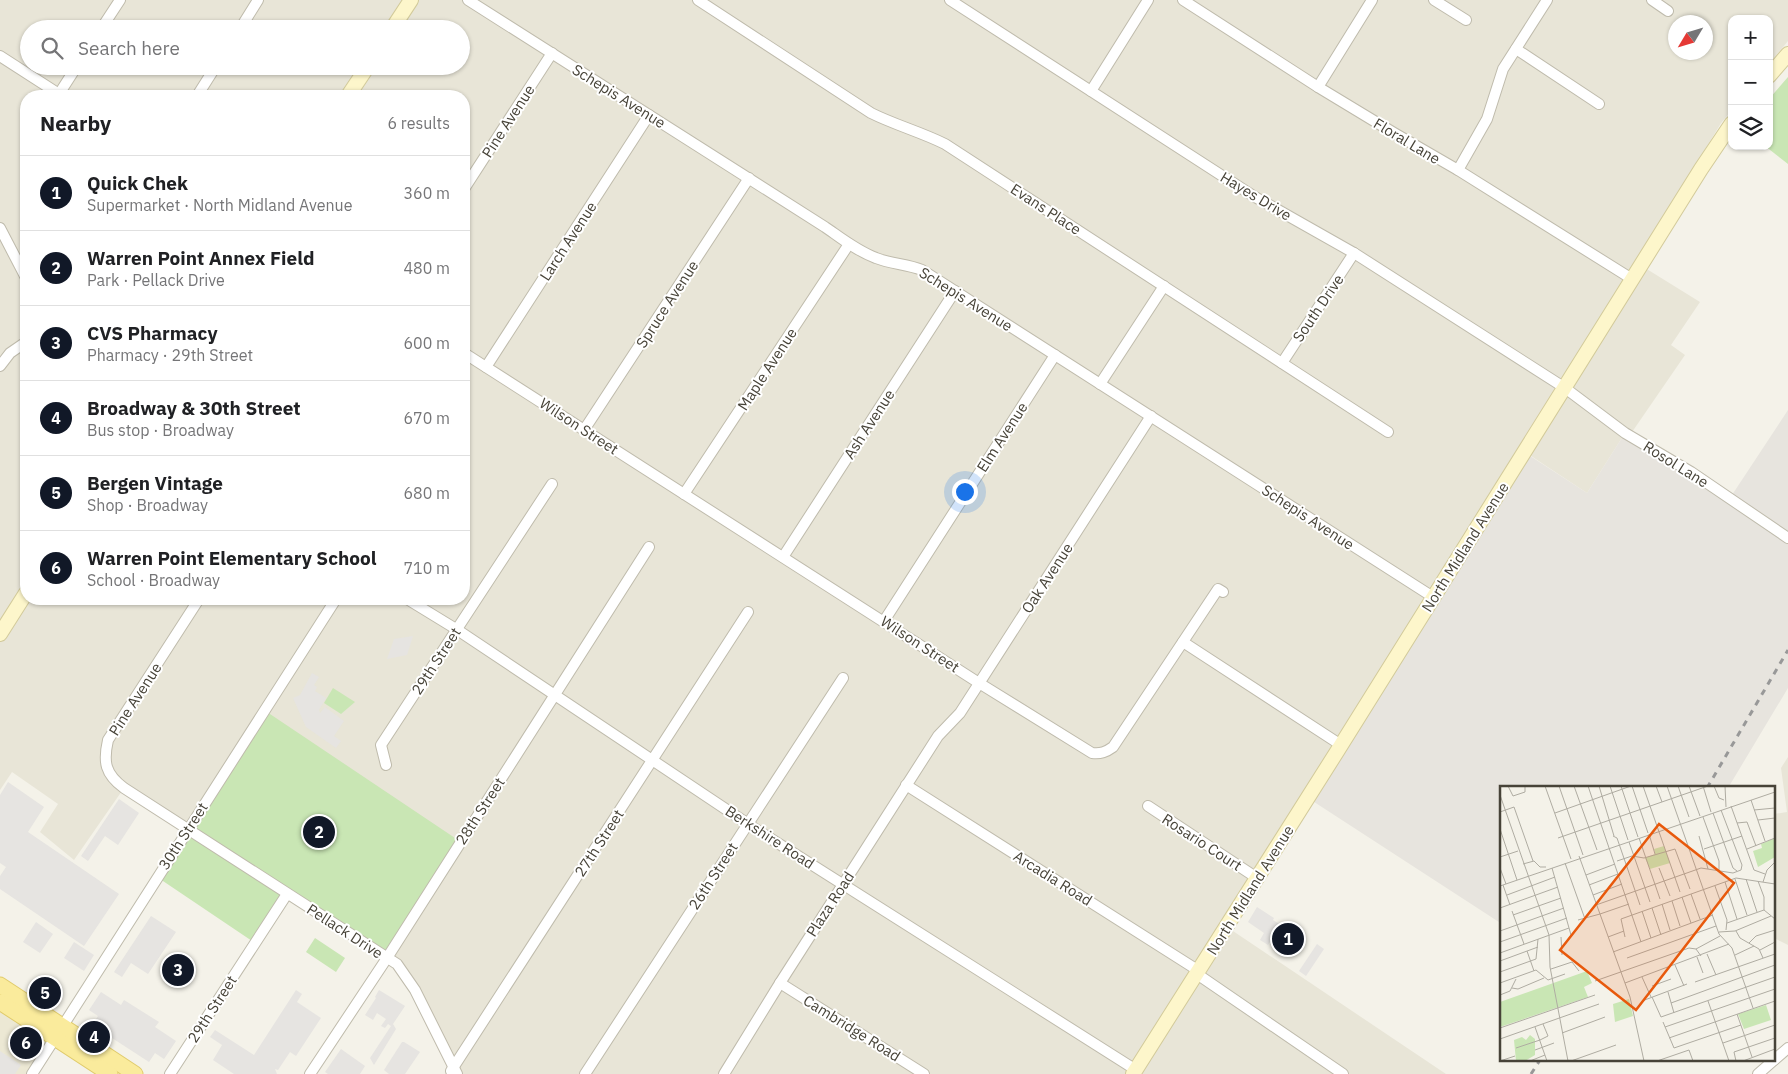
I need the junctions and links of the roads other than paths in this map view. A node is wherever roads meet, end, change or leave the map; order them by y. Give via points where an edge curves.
1 (120, 0) edge
2 (258, 0) edge
3 (411, 0) edge
4 (468, 0) edge
5 (698, 0) edge
6 (950, 0) edge
7 (1148, 0) edge
8 (1183, 0) edge
9 (1372, 0) edge
10 (1434, 0) edge
11 (1547, 0) edge
12 (1652, 0) edge
13 (1668, 11) dead end
14 (107, 20) edge
15 (246, 20) edge
16 (398, 20) edge
17 (1466, 20) dead end
18 (1516, 49) junction
19 (552, 53) junction
20 (1788, 54) edge
21 (0, 56) edge
22 (20, 69) edge
23 (1773, 71) edge
24 (30, 75) edge
25 (72, 75) edge
26 (210, 75) edge
27 (362, 75) edge
28 (1318, 87) junction
29 (53, 90) edge
30 (64, 90) edge
31 (201, 90) edge
32 (352, 90) edge
33 (1092, 91) junction
34 (1598, 104) dead end
35 (649, 115) junction
36 (1728, 129) edge
37 (1458, 170) junction
38 (750, 178) junction
39 (470, 180) edge
40 (0, 228) edge
41 (849, 244) junction
42 (1354, 253) junction
43 (20, 266) edge
44 (1632, 279) junction
45 (1164, 286) junction
46 (955, 291) junction
47 (20, 346) edge
48 (1055, 355) junction
49 (470, 357) edge
50 (1282, 363) junction
51 (0, 366) edge
52 (486, 367) junction
53 (1100, 384) junction
54 (1565, 388) junction
55 (1151, 416) junction
56 (584, 430) junction
57 (1388, 432) dead end
58 (552, 484) dead end
59 (684, 494) junction
60 (1788, 538) edge
61 (650, 547) dead end
62 (783, 557) junction
63 (1223, 592) dead end
64 (1433, 597) junction
65 (20, 602) edge
66 (196, 605) edge
67 (332, 605) edge
68 (418, 605) edge
69 (748, 612) dead end
70 (884, 621) junction
71 (456, 629) junction
72 (0, 634) edge
73 (1183, 642) junction
74 (843, 678) dead end
75 (979, 683) junction
76 (554, 695) junction
77 (938, 736) joint
78 (1341, 745) junction
79 (652, 760) junction
80 (386, 765) dead end
81 (906, 785) junction
82 (1148, 806) dead end
83 (747, 823) junction
84 (188, 828) junction
85 (1257, 878) junction
86 (844, 884) junction
87 (287, 894) junction
88 (387, 958) junction
89 (1198, 972) junction
90 (780, 983) junction
91 (0, 985) edge
92 (0, 1002) edge
93 (58, 1032) junction
94 (1788, 1048) edge
95 (1776, 1058) edge
96 (1772, 1062) edge
97 (453, 1072) edge
98 (1135, 1072) edge
99 (1340, 1073) edge
100 (32, 1074) edge
101 (110, 1074) edge
102 (135, 1074) edge
103 (170, 1074) edge
104 (310, 1074) edge
105 (585, 1074) edge
106 (724, 1074) edge
107 (924, 1074) edge
108 (1758, 1074) edge

1 - 14 street
2 - 15 street
3 - 16 street
4 - 19 street, Schepis Avenue
5 - 45 street, Evans Place via 871,112 945,144
6 - 33 street, Hayes Drive
7 - 33 street
8 - 28 street, Floral Lane
9 - 28 street
10 - 17 street
11 - 18 street
12 - 13 street
18 - 34 street
18 - 37 street via 1500,77 1487,119
19 - 35 street, Schepis Avenue
19 - 39 street, Pine Avenue
20 - 23 street
21 - 22 street
24 - 29 street
25 - 30 street
26 - 31 street
27 - 32 street
28 - 37 street, Floral Lane
33 - 42 street, Hayes Drive via 1255,197
35 - 38 street, Schepis Avenue
35 - 52 street, Larch Avenue
36 - 44 street, North Midland Avenue
37 - 44 street, Floral Lane
38 - 41 street, Schepis Avenue
38 - 56 street, Spruce Avenue
40 - 43 street
41 - 46 street, Schepis Avenue via 878,259 922,270
41 - 59 street, Maple Avenue
42 - 50 street, South Drive
42 - 54 street, Hayes Drive
44 - 54 street, North Midland Avenue
45 - 50 street, Evans Place
45 - 53 street
46 - 48 street, Schepis Avenue
46 - 62 street, Ash Avenue
47 - 51 street
48 - 53 street, Schepis Avenue
48 - 70 street, Elm Avenue
49 - 52 street, Wilson Street
50 - 57 street, Evans Place
52 - 56 street, Wilson Street
53 - 55 street, Schepis Avenue
54 - 60 street, Rosol Lane via 1625,433 1691,472
54 - 64 street, North Midland Avenue
55 - 64 street, Schepis Avenue
55 - 75 street, Oak Avenue
56 - 59 street, Wilson Street
58 - 71 street, 29th Street
59 - 62 street, Wilson Street
61 - 76 street, 28th Street
62 - 70 street, Wilson Street
63 - 73 street, Wilson Street via 1218,589
64 - 78 street, North Midland Avenue
65 - 72 street
66 - 84 street, Pine Avenue via 108,740 105,752 105,765 117,783
67 - 84 street, 30th Street
68 - 71 street, Berkshire Road
69 - 79 street, 27th Street
70 - 75 street, Wilson Street
71 - 76 street, Berkshire Road
71 - 80 street, 29th Street via 381,745
73 - 75 street, Wilson Street via 1113,747 1100,754 1088,752
73 - 78 street
74 - 83 street, 26th Street
75 - 77 street, Oak Avenue via 960,713
76 - 79 street, Berkshire Road
76 - 88 street, 28th Street
77 - 81 street, Plaza Road
78 - 85 street, North Midland Avenue
79 - 83 street, Berkshire Road
79 - 97 street, 27th Street
81 - 86 street, Plaza Road
81 - 89 street, Arcadia Road
82 - 85 street, Rosario Court
83 - 86 street, Berkshire Road
83 - 105 street, 26th Street
84 - 87 street, Pellack Drive
84 - 93 street, 30th Street
85 - 89 street, North Midland Avenue
86 - 90 street, Plaza Road
86 - 98 street, Berkshire Road
87 - 88 street, Pellack Drive
87 - 103 street, 29th Street
88 - 97 street, Pellack Drive via 397,964 415,990
88 - 104 street, 28th Street
89 - 98 street, North Midland Avenue
89 - 99 street, Arcadia Road
90 - 106 street, Plaza Road
90 - 107 street, Cambridge Road
91 - 93 main road
92 - 93 main road
93 - 100 street, 30th Street
93 - 101 main road
93 - 102 main road
94 - 95 street
96 - 108 street

